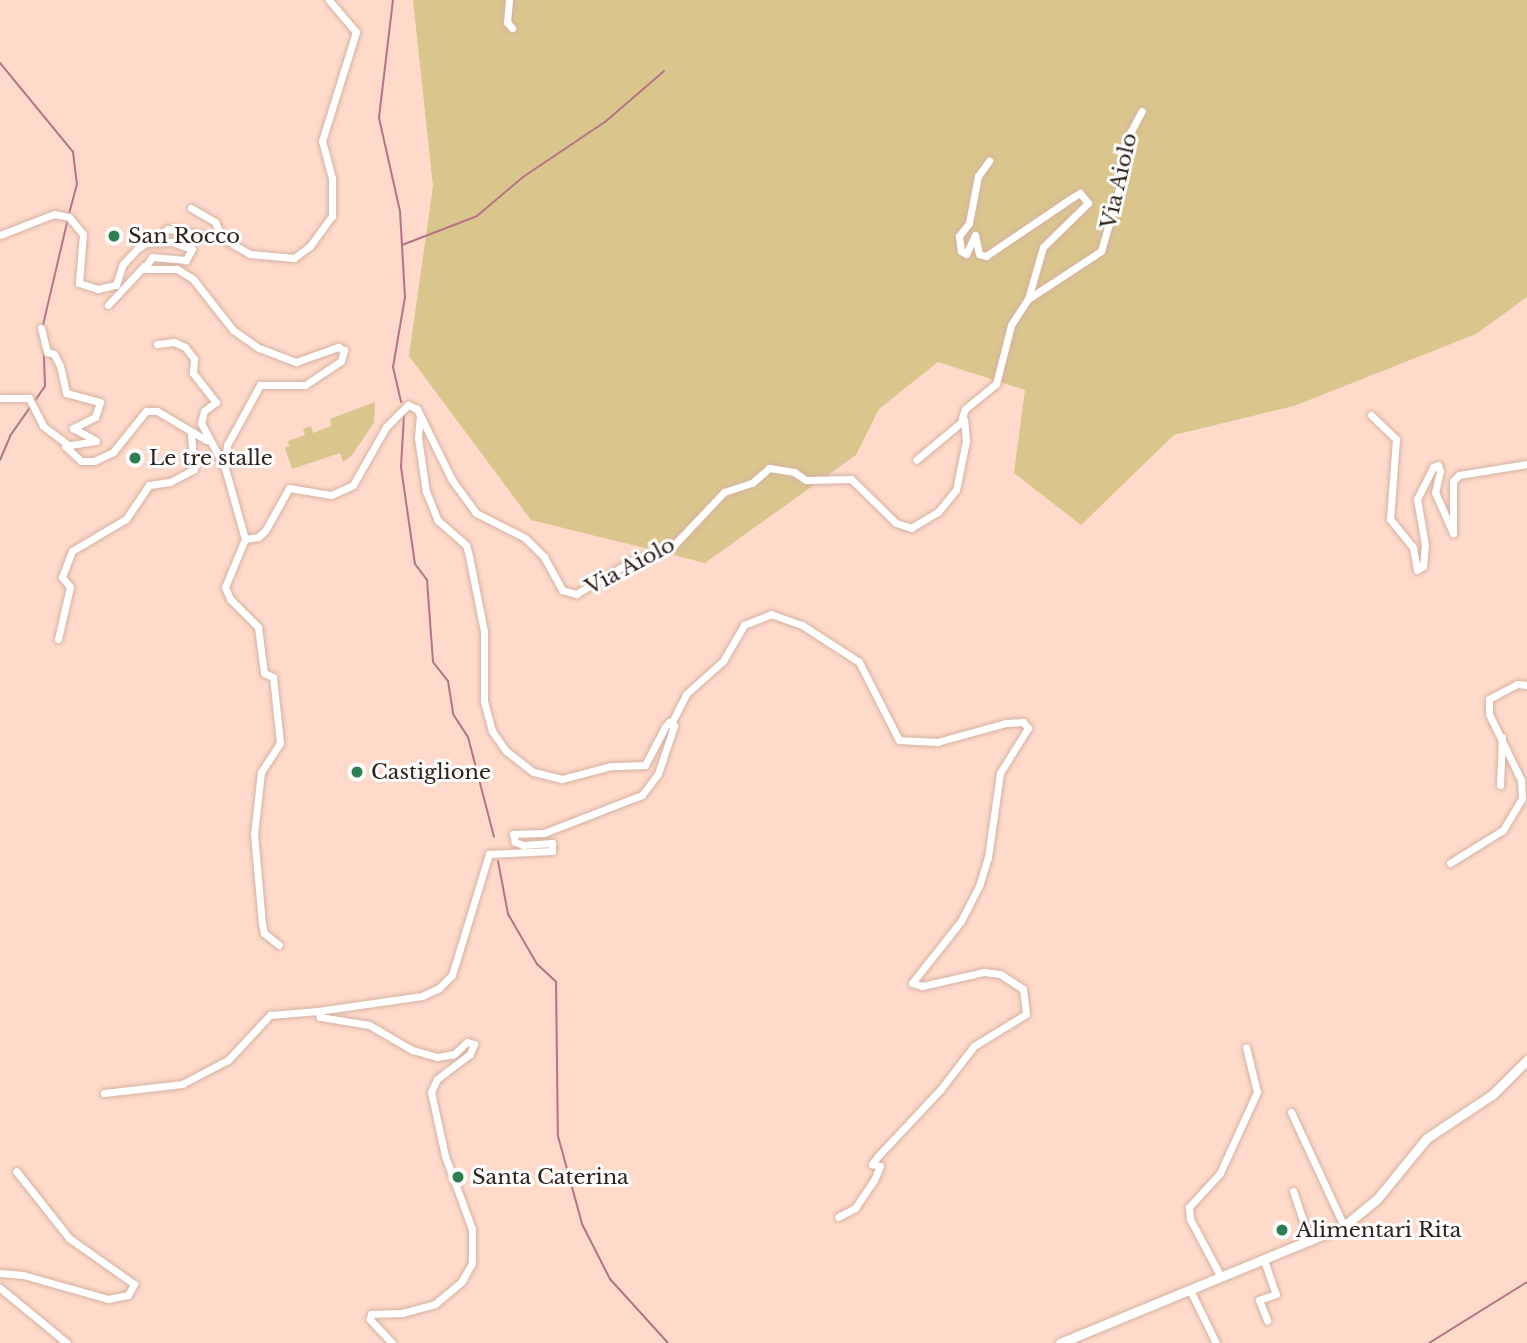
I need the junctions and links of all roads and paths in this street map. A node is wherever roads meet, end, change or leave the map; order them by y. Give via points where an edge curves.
1 (329, 0) edge
2 (509, 0) edge
3 (512, 28) dead end
4 (1142, 111) dead end
5 (989, 161) dead end
6 (191, 208) dead end
7 (0, 235) edge
8 (222, 238) junction
9 (144, 243) junction
10 (144, 266) junction
11 (1028, 299) junction
12 (108, 305) dead end
13 (41, 328) dead end
14 (157, 344) dead end
15 (0, 398) edge
16 (1371, 415) dead end
17 (420, 416) junction
18 (962, 418) junction
19 (191, 432) junction
20 (207, 440) junction
21 (66, 444) junction
22 (916, 460) dead end
23 (1527, 464) edge
24 (225, 468) junction
25 (244, 538) junction
26 (58, 639) dead end
27 (1527, 685) edge
28 (673, 722) junction
29 (1502, 737) junction
30 (1500, 785) dead end
31 (1450, 863) dead end
32 (279, 945) dead end
33 (318, 1011) junction
34 (1246, 1047) dead end
35 (1527, 1060) edge
36 (104, 1093) dead end
37 (1291, 1112) dead end
38 (16, 1171) dead end
39 (1293, 1191) dead end
40 (838, 1217) dead end
41 (1343, 1226) junction
42 (1310, 1241) junction
43 (1264, 1260) junction
44 (0, 1273) edge
45 (1221, 1277) junction
46 (0, 1288) edge
47 (1190, 1290) junction
48 (1267, 1320) dead end
49 (67, 1343) edge
50 (392, 1343) edge
51 (1059, 1343) edge
52 (1216, 1343) edge

1 - 8 street via 356,32 322,141 332,178 332,216 310,246 293,258 250,254
2 - 3 street via 507,22
4 - 11 street, Via Aiolo via 1129,135 1121,185 1101,251
5 - 11 street, Via Aiolo via 978,176 969,223 960,236 961,251 966,254 975,234 979,254 986,256 1080,193 1088,203 1044,247
6 - 8 street via 215,222
7 - 9 street via 54,214 69,217 83,234 79,283 98,289 116,285 124,264
8 - 9 street via 177,228
9 - 10 street via 181,244 194,253 186,260 152,257
10 - 12 street
10 - 24 street via 149,272 177,269 193,279 233,330 285,359 296,362 338,347 344,350 341,361 304,384 260,384 228,445
11 - 18 street, Via Aiolo via 1010,325 996,384 965,409
13 - 21 street via 66,393 100,402 95,417 72,428 92,436 94,443
14 - 20 street via 174,342 194,359 193,373 216,402 200,417
15 - 21 street via 29,398 44,426
16 - 23 street via 1396,439 1390,519 1413,547 1418,570 1423,566 1425,545 1417,499 1433,467 1438,465 1440,471 1435,492 1453,533 1453,481 1459,475
17 - 18 street, Via Aiolo via 452,480 476,513 525,538 544,556 562,590 576,594 632,561 674,545 724,492 752,483 769,468 794,472 806,480 851,479 896,523 911,528 938,512 956,490 965,441
17 - 25 street via 408,405 399,411 353,485 331,495 289,488 276,503 265,531
17 - 28 street via 418,438 426,492 438,521 466,545 470,556 484,631 484,701 492,731 506,751 533,772 552,779 611,766 640,766
18 - 22 street, Via Aiolo
19 - 20 street
19 - 21 street via 158,411 146,411 113,452 102,458 81,461
19 - 26 street via 194,469 170,482 149,485 125,519 72,551 62,577 70,587
20 - 24 street
24 - 25 street
25 - 32 street via 225,587 230,599 258,626 264,673 273,677 280,743 261,772 254,834 262,923 270,940
27 - 29 street via 1517,684 1489,699 1489,714
28 - 33 street via 657,774 642,795 544,833 513,834 515,842 523,845 552,843 552,851 489,854 452,975 439,988 422,996
28 - 40 street via 686,694 723,661 744,625 771,614 802,625 859,662 899,740 937,742 1006,723 1023,722 1028,728 1000,773 980,884 961,921 912,983 922,986 984,972 1000,974 1023,989 1026,1014 974,1046 872,1164 880,1166 855,1208
29 - 30 street
29 - 31 street via 1521,780 1522,798 1503,830
33 - 36 street via 270,1015 228,1060 182,1084
33 - 50 street via 320,1017 369,1025 412,1050 437,1057 454,1054 467,1042 474,1044 470,1054 437,1079 431,1092 445,1156 472,1229 472,1263 462,1281 436,1304 402,1313 371,1314 370,1319
34 - 45 street via 1257,1092 1220,1173 1189,1208 1190,1219
35 - 41 street via 1493,1094 1427,1138 1377,1199
37 - 41 street
38 - 44 street via 69,1238 134,1284 128,1295 108,1299
39 - 42 street
41 - 42 street
42 - 43 street
43 - 45 street
43 - 48 street via 1276,1294 1259,1300
45 - 47 street
46 - 49 street
47 - 51 street
47 - 52 street

